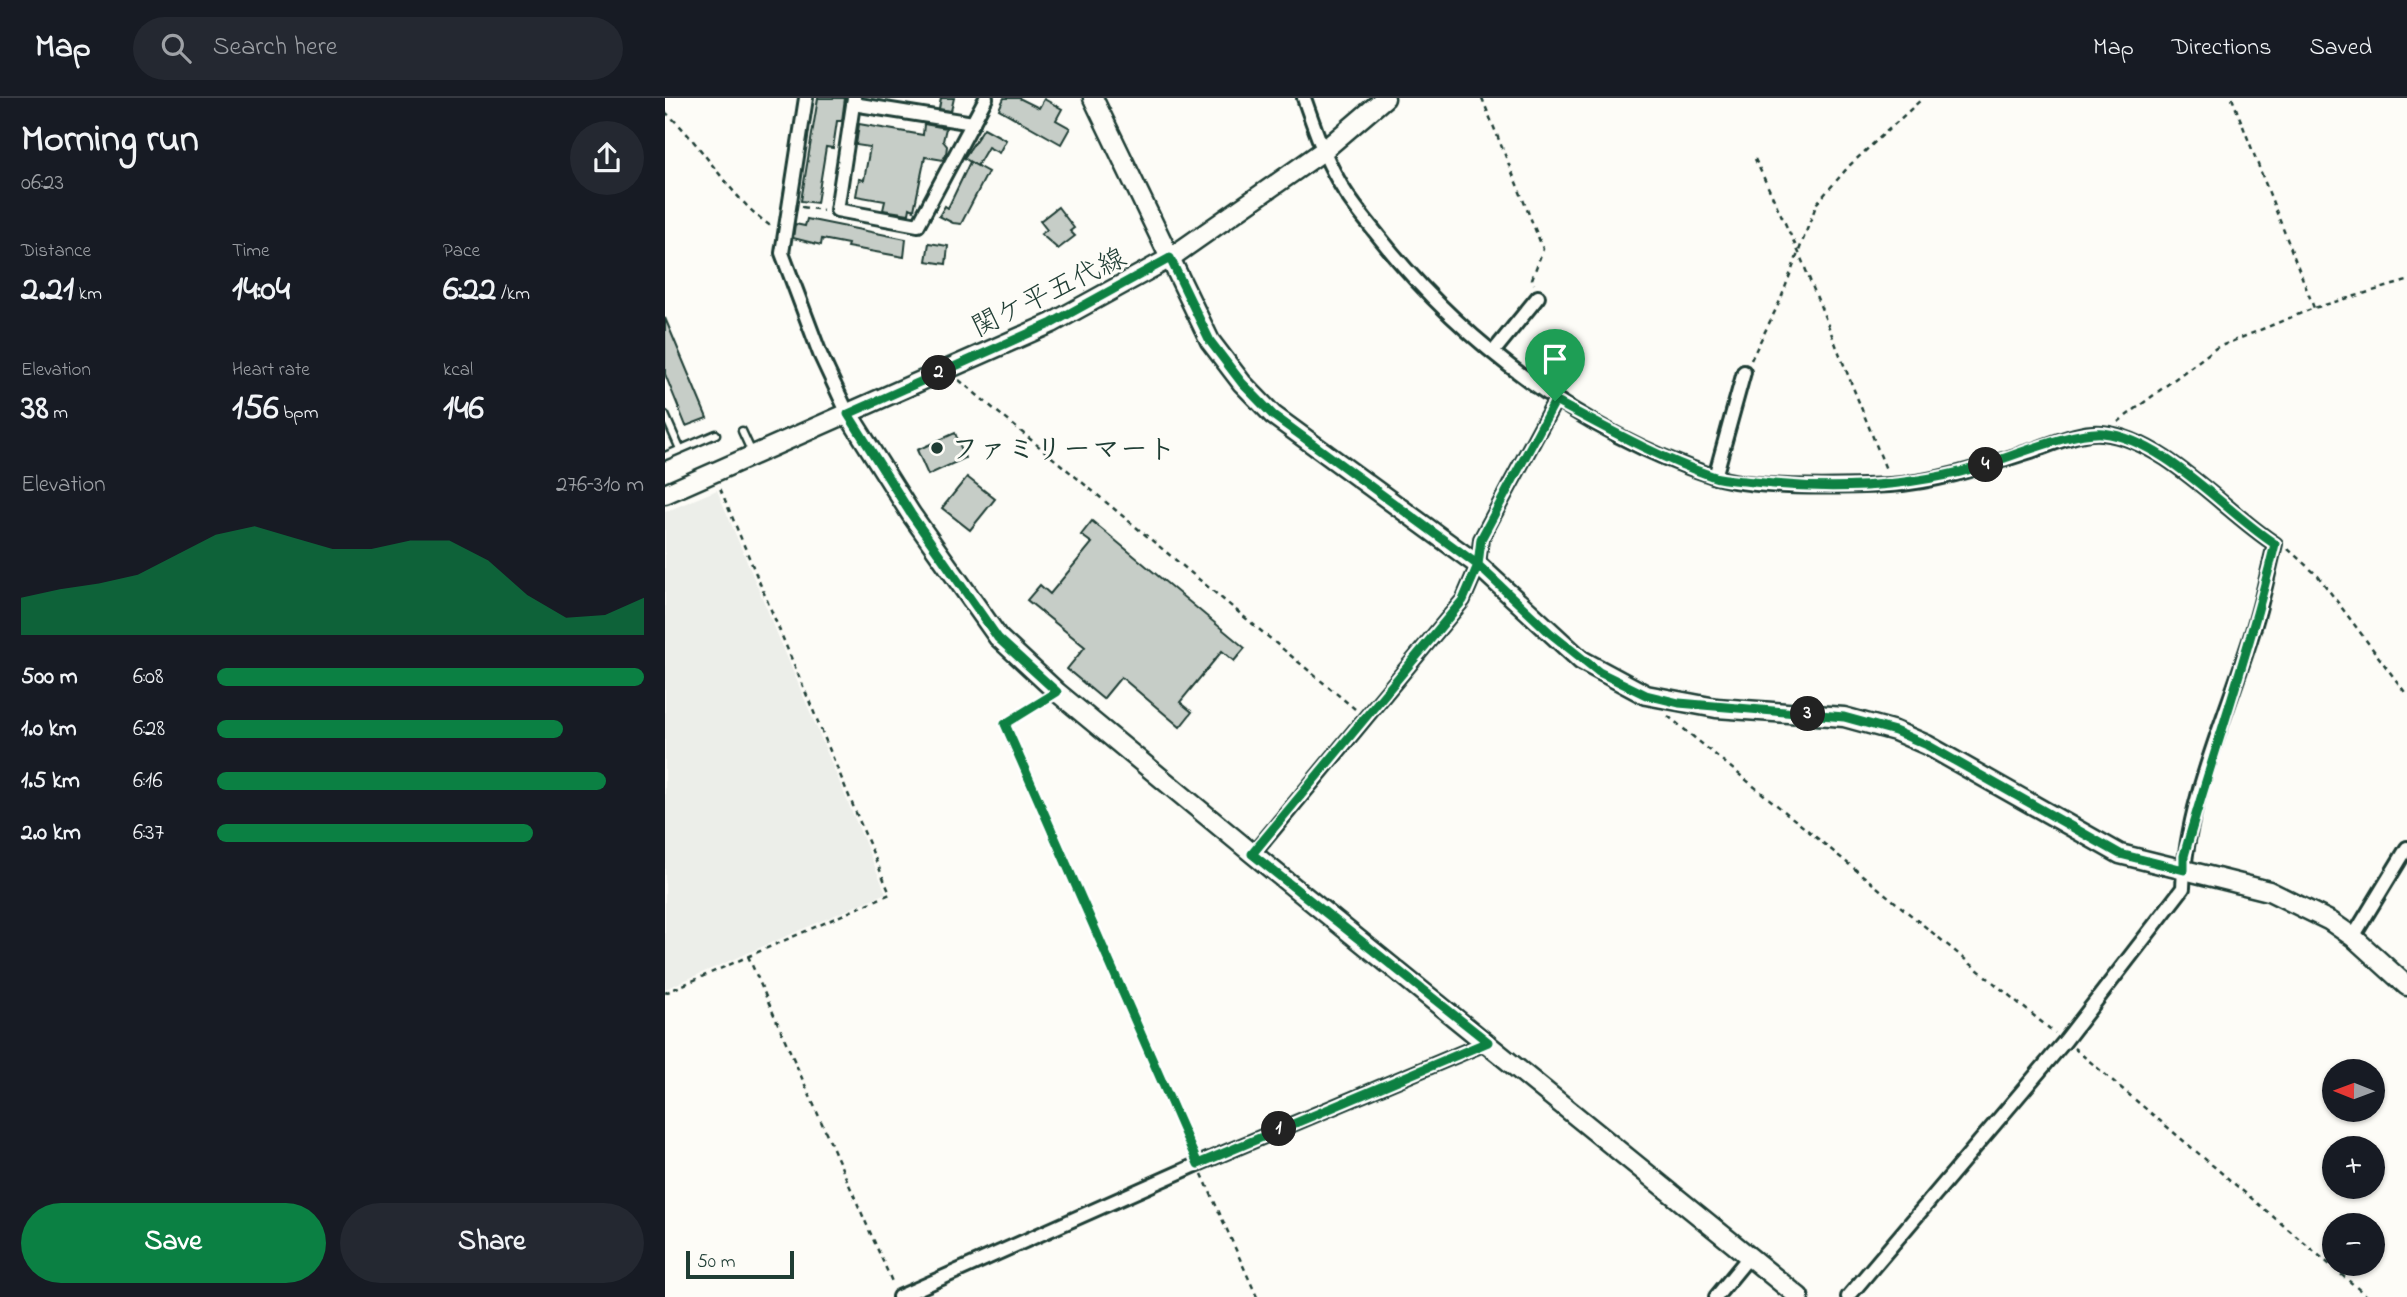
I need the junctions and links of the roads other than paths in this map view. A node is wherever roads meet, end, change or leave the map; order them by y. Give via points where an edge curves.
1 (806, 98) edge
2 (986, 98) edge
3 (1093, 98) edge
4 (1304, 98) edge
5 (1385, 98) edge
6 (853, 101) edge
7 (973, 123) junction
8 (1323, 151) junction
9 (1170, 258) junction
10 (1538, 297) road end
11 (1494, 351) junction
12 (1744, 372) road end
13 (1555, 401) junction
14 (848, 414) junction
15 (665, 415) edge
16 (741, 431) dead end
17 (716, 434) dead end
18 (680, 449) junction
19 (665, 456) edge
20 (753, 456) junction
21 (1715, 477) junction
22 (665, 494) edge
23 (1478, 565) junction
24 (2407, 848) edge
25 (1252, 854) junction
26 (2184, 870) junction
27 (2353, 937) junction
28 (2407, 986) edge
29 (1488, 1042) junction
30 (1748, 1258) junction
31 (899, 1297) edge
32 (1716, 1297) edge
33 (1799, 1297) edge
34 (1848, 1297) edge

1 - 14 street via 782,253
2 - 7 street
3 - 9 street
4 - 8 street
5 - 8 street, 関ケ平五代線
6 - 7 street
6 - 7 street via 837,210 918,225
8 - 9 street, 関ケ平五代線
8 - 11 street via 1356,208 1408,274 1442,310
9 - 14 street, 関ケ平五代線 via 1052,323
9 - 23 street via 1210,341 1273,415
10 - 11 street
11 - 13 street
12 - 21 street
13 - 21 street via 1626,439
13 - 23 street via 1481,539
14 - 20 street, 関ケ平五代線
14 - 25 street via 998,638
15 - 18 lane
16 - 20 lane
17 - 18 lane
18 - 19 lane
20 - 22 street, 関ケ平五代線
21 - 26 street via 1786,486 1892,485 1951,475 2068,439 2104,433 2139,446 2203,484 2251,529 2275,544 2257,618 2212,753
23 - 25 street via 1463,600
23 - 26 street via 1581,660 1623,685 1679,703 1832,716 1895,731 2120,854
24 - 27 street
25 - 29 street
26 - 27 street via 2269,891
26 - 34 street via 2183,888 2065,1041
27 - 28 street
29 - 30 street
29 - 31 street
30 - 32 street
30 - 33 street

